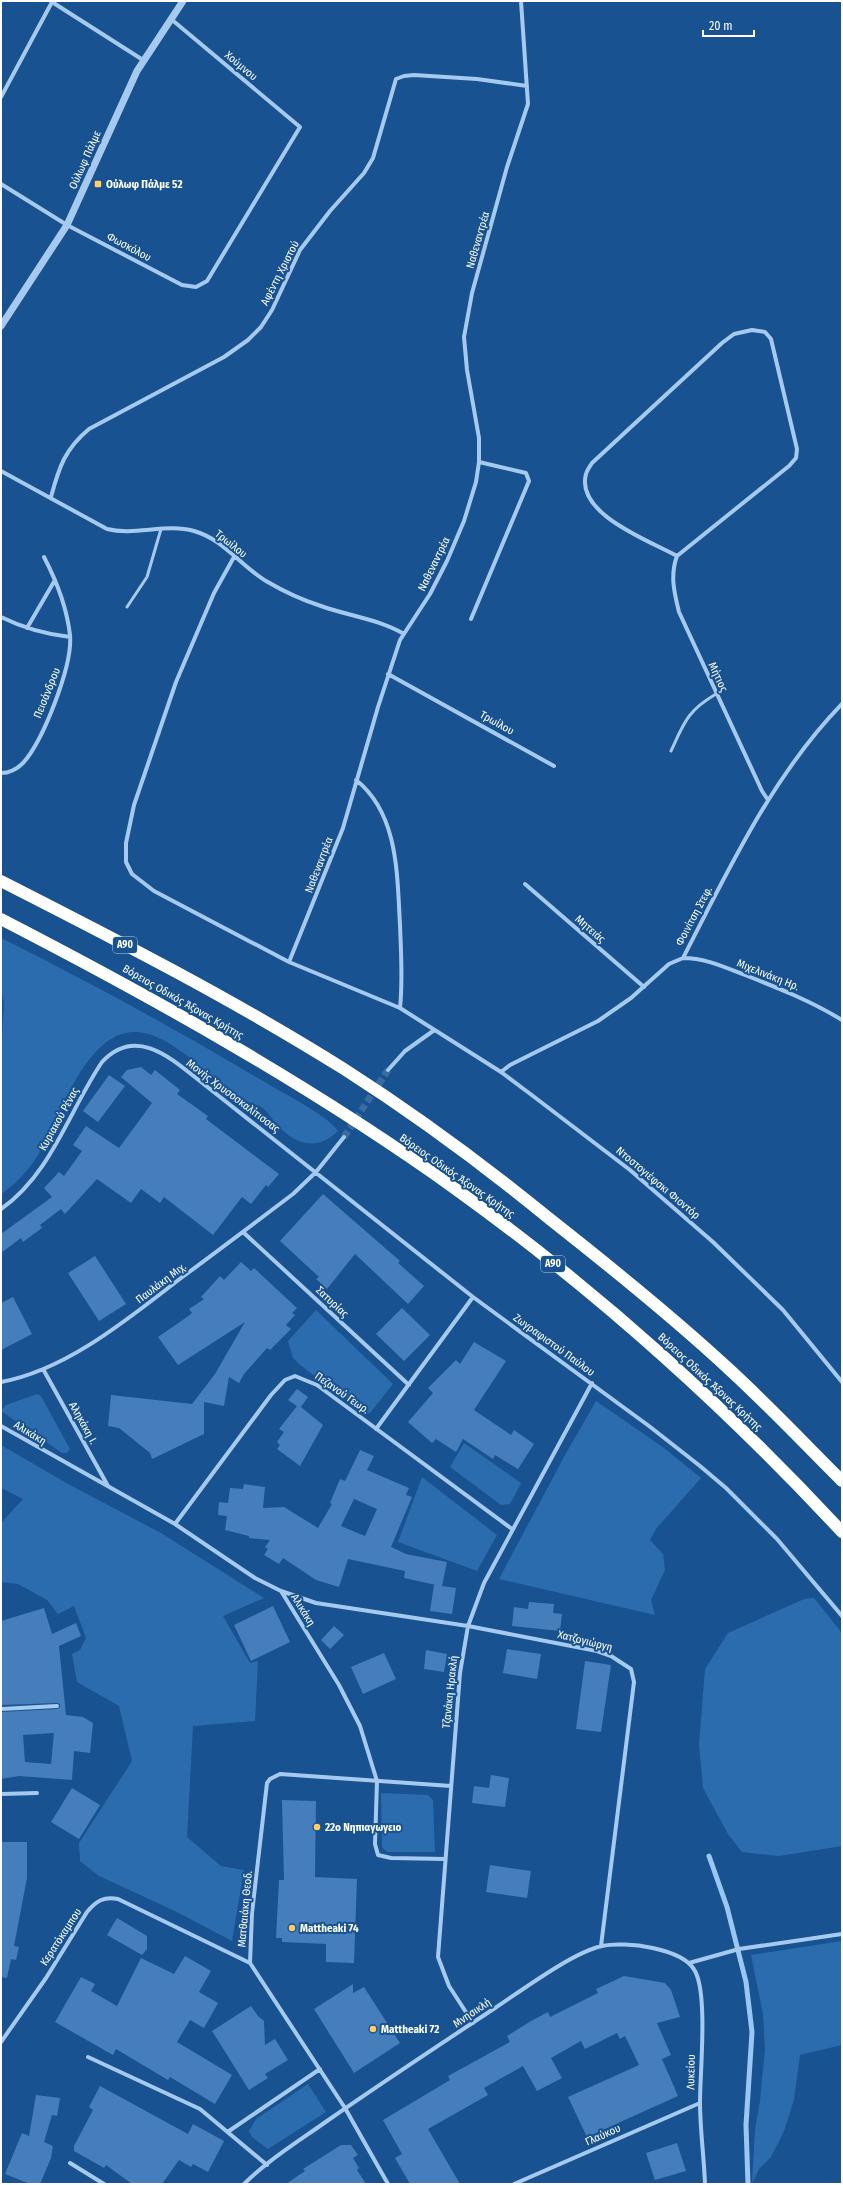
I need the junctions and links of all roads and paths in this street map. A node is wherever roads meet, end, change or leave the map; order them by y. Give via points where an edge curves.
1 (183, 1) edge
2 (520, 1) edge
3 (171, 19) junction
4 (143, 60) junction
5 (527, 86) junction
6 (1, 97) edge
7 (1, 184) edge
8 (67, 225) junction
9 (182, 285) joint
10 (1, 326) edge
11 (479, 462) junction
12 (1, 470) edge
13 (51, 497) junction
14 (161, 529) junction
15 (677, 556) junction
16 (44, 557) dead end
17 (234, 557) junction
18 (55, 580) junction
19 (127, 607) dead end
20 (1, 617) edge
21 (471, 619) dead end
22 (27, 628) junction
23 (404, 634) junction
24 (70, 637) junction
25 (388, 674) junction
26 (716, 694) junction
27 (842, 704) edge
28 (671, 751) dead end
29 (554, 766) dead end
30 (1, 773) edge
31 (356, 780) junction
32 (768, 800) junction
33 (1, 881) edge
34 (525, 884) dead end
35 (1, 919) edge
36 (683, 958) junction
37 (289, 962) junction
38 (644, 987) junction
39 (400, 1008) junction
40 (842, 1020) edge
41 (432, 1030) junction
42 (135, 1045) joint
43 (388, 1070) tunnel mouth
44 (501, 1072) junction
45 (344, 1137) tunnel mouth
46 (316, 1172) junction
47 (1, 1209) edge
48 (243, 1232) junction
49 (474, 1297) junction
50 (43, 1369) junction
51 (1, 1382) edge
52 (842, 1382) edge
53 (592, 1383) junction
54 (409, 1385) junction
55 (1, 1426) edge
56 (376, 1429) junction
57 (842, 1481) edge
58 (108, 1486) junction
59 (175, 1524) junction
60 (512, 1529) junction
61 (842, 1532) edge
62 (281, 1591) junction
63 (842, 1616) edge
64 (468, 1626) junction
65 (57, 1706) dead end
66 (1, 1709) edge
67 (377, 1781) junction
68 (451, 1786) junction
69 (37, 1793) dead end
70 (1, 1794) edge
71 (445, 1859) junction
72 (842, 1934) edge
73 (601, 1946) junction
74 (250, 1963) junction
75 (689, 1963) junction
76 (473, 2023) junction
77 (1, 2042) edge
78 (88, 2057) dead end
79 (320, 2069) junction
80 (700, 2103) junction
81 (345, 2108) junction
82 (229, 2131) junction
83 (70, 2163) dead end
84 (267, 2165) junction
85 (104, 2184) edge
86 (244, 2184) edge
87 (388, 2184) edge
88 (514, 2184) edge
89 (705, 2184) edge

1 - 3 street, Ούλωφ Πάλμε
2 - 5 street, Ναθεναντρέα
3 - 4 street, Ούλωφ Πάλμε
3 - 9 street, Χούμνου via 300,127 208,282 196,287
4 - 6 street via 52,2
4 - 8 street, Ούλωφ Πάλμε
5 - 11 street, Ναθεναντρέα via 526,114 507,167 472,293 465,328 464,353 479,438
5 - 13 street, Αφέντη Χριστού via 477,79 421,76 404,76 396,79 377,150 370,165 308,238 261,327 224,357 89,429 61,462
7 - 8 street, Φωσκόλου
8 - 9 street, Φωσκόλου
8 - 10 street, Ούλωφ Πάλμε
11 - 21 street via 526,473 529,482
11 - 23 street, Ναθεναντρέα via 468,509 456,540 430,594
12 - 13 street, Τρωίλου
13 - 14 street, Τρωίλου via 107,529
14 - 17 street, Τρωίλου via 200,533 221,545
14 - 19 lane via 148,577
15 - 15 street via 796,458 797,449 770,339 763,330 738,333 722,343 592,463 586,474 586,489 593,505 606,518
15 - 26 street, Μήτιος via 672,580 679,612
16 - 18 street, Πεισάνδρου
17 - 23 street, Τρωίλου via 287,593 322,607 390,626
17 - 37 street via 214,593 176,682 130,820 126,862 132,874 154,891
18 - 22 street
18 - 24 street, Πεισάνδρου
20 - 22 street
22 - 24 street
23 - 25 street, Ναθεναντρέα
24 - 30 street, Πεισάνδρου via 64,678 39,737 22,764 11,772
25 - 29 street, Τρωίλου
25 - 31 street, Ναθεναντρέα
26 - 28 lane via 701,703 687,717
26 - 32 street, Μήτιος
27 - 32 street, Φοινίτση Στεφ. via 803,749
31 - 37 street, Ναθεναντρέα via 344,828
31 - 39 street via 367,790 386,823 395,854 402,961
32 - 36 street, Φοινίτση Στεφ.
33 - 57 highway, Βόρειος Οδικός Άξονας Κρήτης / Α90 via 104,933 247,1011 345,1070 476,1161 693,1336 756,1394
34 - 38 street, Μητειάς
35 - 61 highway, Βόρειος Οδικός Άξονας Κρήτης / Α90 via 112,977 226,1042 328,1103 456,1189 566,1274 671,1362 780,1465
36 - 38 street, Φοινίτση Στεφ. via 669,964
36 - 40 street, Μιχελινάκη Ηρ. via 708,961 751,977 792,994
37 - 39 street
38 - 44 street, Φοινίτση Στεφ. via 612,1012 584,1029
39 - 41 street
41 - 43 street via 405,1051
41 - 44 street, Ντοστογιέφσκι Φιοντόρ
42 - 46 street, Μονής Χρυσοσκαλίτισσας via 150,1048 173,1061
42 - 47 street, Κυριακού Ρένας via 120,1048 102,1062 40,1171 23,1191
44 - 52 street, Ντοστογιέφσκι Φιοντόρ via 630,1170 713,1242 783,1310
45 - 46 street, Παυλάκη Μιχ.
46 - 48 street, Παυλάκη Μιχ. via 293,1194
46 - 49 street, Ζωγραφιστού Παύλου
48 - 50 street, Παυλάκη Μιχ. via 120,1324
48 - 54 street, Σατυρίας
49 - 53 street, Ζωγραφιστού Παύλου
49 - 54 street
50 - 51 street, Παυλάκη Μιχ.
50 - 58 street, Αληκάκη Ι.
53 - 60 street, Τζανάκη Ηρακλή
53 - 63 street, Ζωγραφιστού Παύλου via 726,1488 777,1539
54 - 56 street
55 - 58 street, Αλικάκη
56 - 59 street, Πεζανού Γεωρ. via 317,1385 302,1378 291,1377 280,1384 271,1395
56 - 60 street, Πεζανού Γεωρ.
58 - 59 street, Αλικάκη
59 - 62 street, Αλικάκη via 255,1578
60 - 64 street, Τζανάκη Ηρακλή via 480,1592
62 - 64 street, Χατζογιώργη via 316,1603
62 - 67 street, Αλικάκη via 351,1707 360,1726
64 - 68 street, Τζανάκη Ηρακλή via 460,1673
64 - 73 street, Χατζογιώργη via 597,1651 611,1656 631,1669 634,1682
65 - 66 street
67 - 68 street, Ματθαιάκη Θεοδ.
67 - 71 street, Αλικάκη via 375,1844 378,1855 392,1858
67 - 74 street, Ματθαιάκη Θεοδ. via 280,1774 270,1778 266,1783 252,1913
68 - 71 street, Τζανάκη Ηρακλή
69 - 70 street
71 - 76 street, Τζανάκη Ηρακλή via 438,1957 449,1986
72 - 75 street via 739,1948
73 - 75 street, Μνησικλή via 646,1947 678,1956
73 - 76 street, Μνησικλή via 559,1967
74 - 77 street, Κερατόκαμπου via 124,1902 104,1898 87,1912 46,1978
74 - 79 street, Ματθαιάκη Θεοδ.
75 - 80 street, Λυκείου via 700,1986
76 - 81 street, Μνησικλή
78 - 82 street via 200,2109
79 - 81 street, Ματθαιάκη Θεοδ.
79 - 82 street
80 - 88 street, Γλαύκου
80 - 89 street, Λυκείου
81 - 84 street, Μνησικλή
81 - 87 street, Ματθαιάκη Θεοδ.
82 - 84 street
83 - 85 street
84 - 86 street, Μνησικλή

